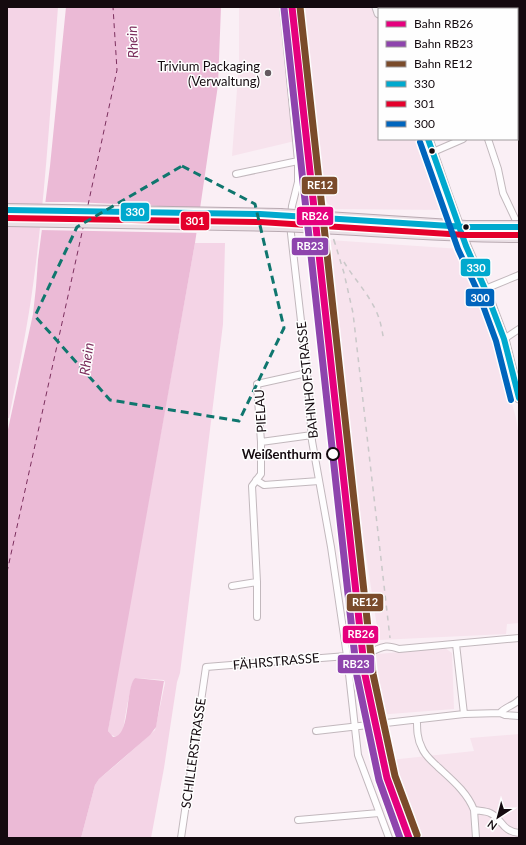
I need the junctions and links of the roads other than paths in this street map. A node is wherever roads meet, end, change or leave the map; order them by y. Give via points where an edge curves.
1 (283, 7) edge
2 (428, 140) edge
3 (461, 140) edge
4 (488, 140) edge
5 (433, 152) junction
6 (298, 161) junction
7 (236, 174) dead end
8 (7, 210) edge
9 (7, 220) edge
10 (519, 227) edge
11 (519, 236) edge
12 (519, 275) edge
13 (485, 289) junction
14 (519, 329) edge
15 (504, 339) junction
16 (307, 373) junction
17 (519, 398) edge
18 (312, 435) junction
19 (262, 442) junction
20 (256, 480) junction
21 (319, 481) junction
22 (257, 582) junction
23 (232, 586) dead end
24 (257, 617) dead end
25 (519, 638) edge
26 (456, 644) junction
27 (373, 651) dead end
28 (347, 656) junction
29 (206, 667) joint
30 (519, 700) edge
31 (519, 706) edge
32 (511, 707) junction
33 (500, 713) junction
34 (464, 714) junction
35 (519, 716) edge
36 (417, 720) junction
37 (355, 727) junction
38 (316, 731) dead end
39 (474, 810) junction
40 (379, 813) junction
41 (298, 820) dead end
42 (519, 833) edge
43 (181, 838) edge
44 (389, 838) edge
45 (476, 838) edge

1 - 6 street, BAHNHOFSTRASSE
2 - 5 main road
3 - 5 street
4 - 10 street via 503,193
5 - 13 main road via 466,246
6 - 7 street
6 - 16 street, BAHNHOFSTRASSE via 298,182 290,225
8 - 10 highway, bridge via 267,215 466,227
9 - 11 highway, bridge via 287,226 445,235
12 - 13 street
13 - 15 main road
14 - 15 street
15 - 17 main road
16 - 18 street, BAHNHOFSTRASSE
16 - 19 street, PIELAU via 257,384
18 - 19 street
18 - 21 street, BAHNHOFSTRASSE
19 - 20 street, PIELAU via 260,474
20 - 21 street via 264,485
20 - 22 street, PIELAU via 252,486
21 - 28 street, BAHNHOFSTRASSE
22 - 23 street
22 - 24 street, PIELAU
25 - 26 street
26 - 27 street via 399,649 385,646
26 - 34 street
28 - 29 street, FÄHRSTRASSE
28 - 37 street, BAHNHOFSTRASSE
29 - 43 street, SCHILLERSTRASSE
30 - 32 street
31 - 32 street
32 - 33 street via 504,708
33 - 34 street
33 - 35 street
34 - 36 street
36 - 37 street
36 - 39 street via 422,749 428,758 464,791
37 - 38 street
37 - 40 street, BAHNHOFSTRASSE via 358,754
39 - 42 street via 490,813 507,830
39 - 45 street
40 - 41 street
40 - 44 street, BAHNHOFSTRASSE

